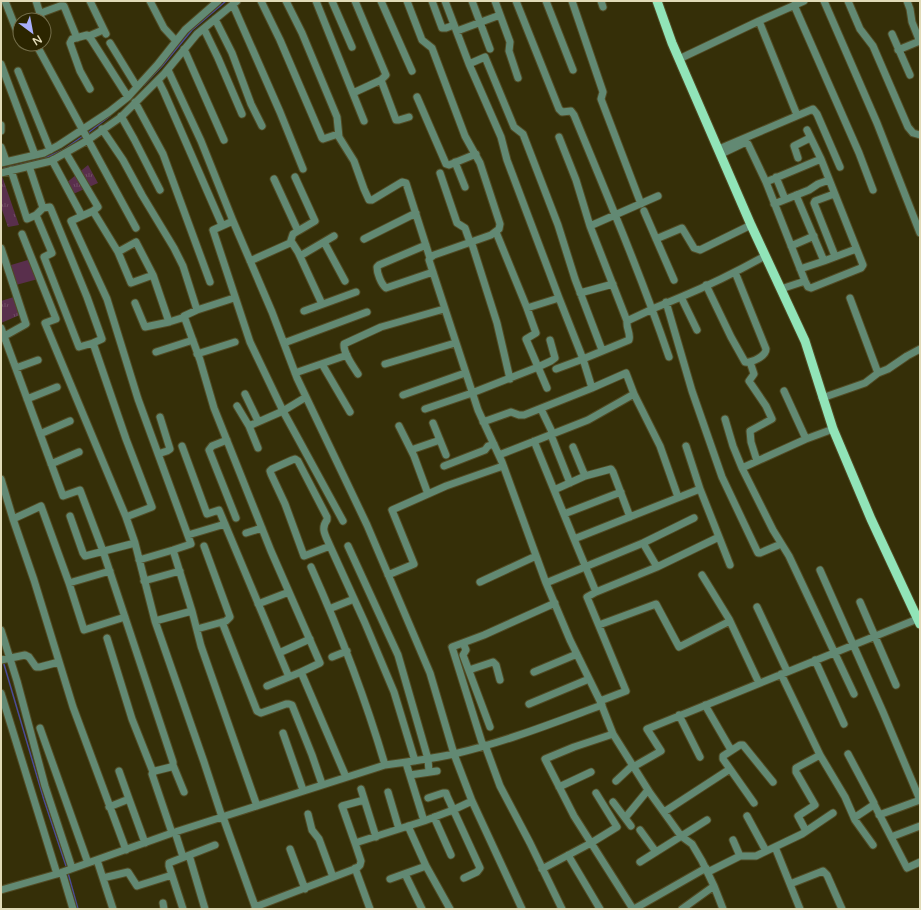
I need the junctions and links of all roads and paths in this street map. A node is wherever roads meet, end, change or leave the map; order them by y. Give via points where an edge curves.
1 (5, 1) edge
2 (36, 1) edge
3 (90, 1) edge
4 (150, 1) edge
5 (218, 1) edge
6 (261, 1) edge
7 (286, 1) edge
8 (316, 1) edge
9 (332, 1) edge
10 (355, 1) edge
11 (381, 1) edge
12 (407, 1) edge
13 (432, 1) edge
14 (445, 1) edge
15 (472, 1) edge
16 (495, 1) edge
17 (516, 1) edge
18 (546, 1) edge
19 (572, 1) edge
20 (657, 1) edge
21 (804, 1) edge
22 (824, 1) edge
23 (848, 1) edge
24 (907, 1) edge
25 (235, 3) edge
26 (794, 5) junction
27 (40, 12) edge
28 (50, 12) edge
29 (500, 15) junction
30 (12, 19) edge
31 (215, 19) junction
32 (759, 21) junction
33 (479, 22) junction
34 (455, 28) junction
35 (204, 29) junction
36 (892, 34) dead end
37 (88, 36) junction
38 (76, 38) junction
39 (176, 41) junction
40 (920, 41) edge
41 (110, 43) dead end
42 (352, 47) dead end
43 (184, 49) junction
44 (490, 49) dead end
45 (898, 50) junction
46 (40, 52) edge
47 (679, 59) junction
48 (1, 64) edge
49 (469, 64) junction
50 (18, 70) dead end
51 (168, 70) junction
52 (573, 70) dead end
53 (412, 71) dead end
54 (910, 74) dead end
55 (518, 78) dead end
56 (158, 80) junction
57 (381, 80) junction
58 (137, 87) junction
59 (90, 89) dead end
60 (353, 93) junction
61 (128, 97) junction
62 (418, 97) dead end
63 (135, 102) junction
64 (242, 114) dead end
65 (797, 115) junction
66 (121, 116) junction
67 (409, 117) dead end
68 (364, 121) dead end
69 (1, 125) edge
70 (262, 126) dead end
71 (102, 129) junction
72 (807, 130) dead end
73 (1, 131) edge
74 (338, 134) junction
75 (85, 135) junction
76 (920, 135) edge
77 (559, 137) dead end
78 (810, 138) junction
79 (224, 140) dead end
80 (1, 147) edge
81 (50, 150) junction
82 (720, 152) junction
83 (66, 153) junction
84 (476, 154) junction
85 (35, 155) junction
86 (798, 158) dead end
87 (821, 159) junction
88 (52, 160) junction
89 (3, 162) edge
90 (454, 162) junction
91 (29, 166) junction
92 (840, 167) dead end
93 (303, 169) dead end
94 (11, 170) junction
95 (1, 173) edge
96 (440, 173) dead end
97 (295, 177) dead end
98 (776, 177) junction
99 (274, 179) dead end
100 (829, 180) junction
101 (766, 182) junction
102 (464, 187) dead end
103 (160, 190) dead end
104 (873, 190) dead end
105 (834, 194) junction
106 (796, 195) junction
107 (658, 196) dead end
108 (785, 199) junction
109 (641, 204) junction
110 (774, 204) junction
111 (43, 208) junction
112 (93, 211) junction
113 (644, 211) dead end
114 (416, 213) junction
115 (36, 215) junction
116 (616, 215) junction
117 (82, 216) junction
118 (233, 220) junction
119 (222, 225) junction
120 (751, 225) junction
121 (590, 226) junction
122 (136, 228) dead end
123 (298, 231) junction
124 (496, 232) junction
125 (920, 233) edge
126 (22, 234) dead end
127 (334, 236) dead end
128 (814, 236) junction
129 (364, 239) dead end
130 (656, 239) junction
131 (291, 241) junction
132 (324, 242) junction
133 (471, 242) junction
134 (426, 245) junction
135 (791, 246) junction
136 (1, 248) edge
137 (856, 249) junction
138 (118, 252) junction
139 (300, 256) junction
140 (765, 256) junction
141 (836, 256) junction
142 (430, 258) junction
143 (824, 260) junction
144 (250, 261) junction
145 (800, 269) junction
146 (433, 272) junction
147 (735, 272) junction
148 (153, 275) junction
149 (674, 280) dead end
150 (345, 281) dead end
151 (805, 281) junction
152 (210, 282) dead end
153 (613, 284) junction
154 (706, 285) junction
155 (781, 289) junction
156 (356, 292) dead end
157 (580, 293) junction
158 (681, 297) junction
159 (234, 298) junction
160 (559, 298) junction
161 (850, 298) dead end
162 (666, 302) junction
163 (135, 303) dead end
164 (322, 304) junction
165 (444, 308) junction
166 (527, 308) junction
167 (652, 308) junction
168 (197, 310) junction
169 (304, 311) dead end
170 (367, 312) dead end
171 (185, 317) junction
172 (627, 321) junction
173 (169, 322) junction
174 (1, 328) edge
175 (697, 330) dead end
176 (3, 337) edge
177 (193, 340) junction
178 (550, 340) dead end
179 (235, 342) dead end
180 (93, 343) junction
181 (284, 343) junction
182 (455, 343) junction
183 (920, 349) edge
184 (602, 350) junction
185 (156, 352) dead end
186 (198, 354) junction
187 (347, 355) junction
188 (669, 357) dead end
189 (583, 359) junction
190 (38, 360) dead end
191 (750, 362) junction
192 (322, 364) junction
193 (384, 364) dead end
194 (538, 367) junction
195 (16, 368) junction
196 (556, 369) dead end
197 (295, 373) junction
198 (465, 373) junction
199 (878, 373) junction
200 (358, 374) dead end
201 (510, 379) junction
202 (57, 387) dead end
203 (547, 388) dead end
204 (592, 388) junction
205 (784, 391) dead end
206 (472, 393) junction
207 (245, 394) dead end
208 (634, 394) junction
209 (403, 395) dead end
210 (306, 397) junction
211 (822, 398) junction
212 (27, 399) junction
213 (237, 406) dead end
214 (425, 409) dead end
215 (541, 409) junction
216 (283, 411) junction
217 (350, 412) dead end
218 (160, 417) dead end
219 (725, 419) dead end
220 (70, 421) dead end
221 (258, 421) junction
222 (483, 422) junction
223 (433, 423) dead end
224 (249, 426) junction
225 (399, 426) dead end
226 (834, 429) junction
227 (40, 434) junction
228 (552, 434) junction
229 (806, 439) junction
230 (227, 440) junction
231 (440, 440) junction
232 (534, 441) junction
233 (494, 444) junction
234 (182, 446) dead end
235 (686, 446) dead end
236 (573, 447) dead end
237 (258, 448) dead end
238 (411, 450) junction
239 (80, 452) dead end
240 (158, 454) junction
241 (446, 455) dead end
242 (499, 456) junction
243 (757, 461) junction
244 (51, 464) junction
245 (444, 466) dead end
246 (503, 466) junction
247 (742, 468) junction
248 (585, 476) junction
249 (1, 479) edge
250 (570, 483) junction
251 (700, 489) junction
252 (554, 490) junction
253 (621, 492) junction
254 (428, 494) junction
255 (678, 497) junction
256 (5, 505) edge
257 (564, 514) junction
258 (70, 516) dead end
259 (630, 517) junction
260 (126, 518) junction
261 (236, 518) dead end
262 (694, 518) dead end
263 (13, 519) junction
264 (343, 522) dead end
265 (226, 524) junction
266 (262, 528) junction
267 (246, 533) dead end
268 (188, 535) junction
269 (719, 538) junction
270 (574, 539) junction
271 (135, 543) junction
272 (643, 543) junction
273 (781, 544) junction
274 (204, 546) dead end
275 (330, 546) junction
276 (348, 546) dead end
277 (173, 550) junction
278 (103, 551) junction
279 (536, 556) junction
280 (139, 560) junction
281 (730, 565) dead end
282 (311, 567) dead end
283 (585, 567) junction
284 (657, 567) junction
285 (110, 570) junction
286 (820, 570) dead end
287 (180, 571) junction
288 (388, 575) junction
289 (702, 575) dead end
290 (144, 581) junction
291 (480, 582) dead end
292 (69, 583) junction
293 (546, 583) junction
294 (290, 592) junction
295 (596, 592) junction
296 (354, 599) junction
297 (860, 602) dead end
298 (554, 603) junction
299 (258, 604) junction
300 (757, 607) dead end
301 (329, 609) junction
302 (192, 611) junction
303 (125, 617) junction
304 (919, 620) edge
305 (730, 621) junction
306 (155, 622) junction
307 (222, 622) junction
308 (599, 625) junction
309 (196, 629) junction
310 (1, 630) edge
311 (875, 636) junction
312 (107, 638) dead end
313 (310, 639) junction
314 (463, 643) junction
315 (854, 645) junction
316 (347, 651) junction
317 (835, 652) junction
318 (279, 653) junction
319 (577, 654) junction
320 (332, 657) dead end
321 (6, 659) edge
322 (815, 660) junction
323 (59, 662) junction
324 (469, 670) junction
325 (301, 672) junction
326 (534, 672) dead end
327 (784, 673) junction
328 (289, 677) junction
329 (589, 679) junction
330 (500, 680) dead end
331 (759, 683) junction
332 (267, 686) dead end
333 (896, 686) dead end
334 (1, 693) edge
335 (854, 694) dead end
336 (601, 703) junction
337 (529, 704) dead end
338 (705, 705) junction
339 (679, 715) junction
340 (844, 724) dead end
341 (490, 727) dead end
342 (40, 728) dead end
343 (282, 733) dead end
344 (613, 734) junction
345 (484, 746) junction
346 (731, 750) junction
347 (454, 754) junction
348 (848, 754) dead end
349 (820, 755) junction
350 (700, 757) dead end
351 (428, 759) junction
352 (406, 762) junction
353 (415, 762) junction
354 (173, 765) junction
355 (385, 765) junction
356 (633, 766) junction
357 (730, 769) junction
358 (119, 771) dead end
359 (437, 771) dead end
360 (153, 772) junction
361 (429, 772) junction
362 (591, 772) dead end
363 (410, 775) junction
364 (346, 777) junction
365 (616, 781) dead end
366 (773, 782) dead end
367 (322, 784) junction
368 (559, 787) junction
369 (361, 789) dead end
370 (304, 790) junction
371 (648, 790) junction
372 (184, 792) dead end
373 (388, 792) dead end
374 (596, 793) dead end
375 (428, 798) dead end
376 (130, 799) junction
377 (364, 800) junction
378 (472, 801) junction
379 (613, 802) dead end
380 (754, 803) dead end
381 (874, 804) junction
382 (256, 806) junction
383 (109, 807) junction
384 (454, 810) junction
385 (664, 812) junction
386 (308, 814) dead end
387 (833, 814) dead end
388 (879, 815) junction
389 (747, 816) dead end
390 (223, 817) junction
391 (434, 817) junction
392 (625, 818) junction
393 (854, 818) junction
394 (707, 820) dead end
395 (424, 821) junction
396 (408, 826) junction
397 (631, 826) dead end
398 (920, 826) edge
399 (399, 829) junction
400 (640, 830) dead end
401 (806, 831) junction
402 (173, 833) junction
403 (681, 836) junction
404 (376, 837) junction
405 (891, 837) junction
406 (733, 840) dead end
407 (145, 843) junction
408 (355, 843) junction
409 (591, 843) junction
410 (215, 845) dead end
411 (873, 845) dead end
412 (775, 847) junction
413 (290, 849) dead end
414 (126, 850) junction
415 (656, 852) junction
416 (766, 852) junction
417 (451, 855) dead end
418 (186, 856) junction
419 (568, 856) junction
420 (740, 856) junction
421 (96, 860) junction
422 (640, 862) dead end
423 (920, 862) edge
424 (88, 863) junction
425 (426, 866) junction
426 (72, 868) junction
427 (355, 868) junction
428 (542, 869) junction
429 (707, 870) junction
430 (60, 873) junction
431 (405, 874) junction
432 (172, 875) junction
433 (333, 877) junction
434 (103, 878) junction
435 (464, 878) dead end
436 (390, 879) dead end
437 (790, 884) junction
438 (714, 886) junction
439 (305, 889) junction
440 (1, 890) edge
441 (255, 908) edge
442 (73, 909) edge
443 (113, 909) edge
444 (183, 909) edge
445 (205, 909) edge
446 (370, 909) edge
447 (422, 909) edge
448 (450, 909) edge
449 (522, 909) edge
450 (562, 909) edge
451 (600, 909) edge
452 (633, 909) edge
453 (682, 909) edge
454 (723, 909) edge
455 (800, 909) edge
456 (842, 909) edge

1 - 30 street
2 - 27 street
3 - 37 street via 104,32
4 - 39 street via 164,28
5 - 39 street
6 - 74 street via 322,138
7 - 74 street via 338,117
8 - 60 street
9 - 42 street
10 - 57 street via 386,72 386,76
11 - 53 street
12 - 84 street via 422,40 432,48 465,136
13 - 34 street via 442,28
14 - 34 street
15 - 33 street
16 - 29 street
17 - 116 street via 559,109 562,112 573,113
18 - 52 street
19 - 109 street via 603,92 601,99
20 - 47 main road
21 - 26 street
22 - 125 street via 877,123
23 - 76 street via 860,29 879,59 908,127 913,133
24 - 40 street
25 - 31 street
25 - 93 street
26 - 32 street
26 - 104 street
28 - 38 street via 60,6 65,7
29 - 33 street
29 - 55 street via 510,42 509,51
31 - 35 street
31 - 70 street
32 - 47 street
32 - 65 street
33 - 34 street
33 - 44 street
34 - 49 street
35 - 43 street
35 - 64 street
36 - 45 street
37 - 38 street
37 - 61 street
38 - 59 street via 70,41 70,46
39 - 58 street
40 - 45 street
41 - 58 street
43 - 51 street
43 - 79 street
45 - 54 street
46 - 75 street
47 - 82 main road
48 - 85 street
49 - 157 street via 485,57 514,127 523,134 558,224
49 - 160 street via 501,137 507,160
50 - 81 street
51 - 56 street
51 - 118 street via 201,141
56 - 63 street
56 - 119 street
57 - 60 street
57 - 67 street via 396,120
58 - 61 street
60 - 68 street
61 - 75 street
62 - 90 street via 446,163 448,165
63 - 66 street
63 - 152 street via 163,154
65 - 82 street
65 - 92 street via 811,109 815,110
66 - 71 street
66 - 103 street
69 - 73 street
71 - 75 street
71 - 168 street via 174,248 183,266
72 - 78 street
74 - 114 street via 354,161 369,200 405,182
75 - 81 street
75 - 83 street
75 - 122 street
77 - 121 street
78 - 86 street via 794,146
78 - 87 street
80 - 89 street
81 - 85 street
82 - 101 street via 747,142
82 - 120 main road
83 - 88 street
83 - 112 street via 98,207
84 - 90 street
84 - 124 street via 499,220 500,227
85 - 89 street
87 - 98 street
87 - 100 street
88 - 91 street
88 - 117 street
90 - 102 street
91 - 94 street
91 - 111 street
94 - 95 street
94 - 115 street via 27,218
96 - 133 street via 457,223 465,228
97 - 123 street via 316,221
98 - 101 street
98 - 108 street
99 - 123 street
100 - 105 street
100 - 106 street
101 - 110 street
105 - 137 street
105 - 141 street via 814,203
106 - 108 street
106 - 128 street
107 - 109 street
108 - 110 street
109 - 116 street
110 - 135 street
111 - 115 street
111 - 180 street via 51,208 87,297 102,339
112 - 117 street
112 - 138 street
113 - 130 street
114 - 129 street
114 - 134 street
115 - 180 street via 52,253 44,257 79,347
116 - 121 street
116 - 167 street
117 - 240 street via 71,221 107,299
118 - 119 street
118 - 144 street
119 - 159 street via 213,230
120 - 130 street via 700,250 694,248 682,228
120 - 140 main road
121 - 153 street
123 - 131 street via 293,234
124 - 133 street
124 - 166 street
126 - 260 street via 56,319 45,323
127 - 132 street
128 - 135 street
128 - 143 street
130 - 149 street
131 - 139 street
131 - 144 street
132 - 139 street
132 - 150 street
133 - 142 street
133 - 201 street via 497,322
134 - 142 street
134 - 146 street via 379,265 377,270 386,288
135 - 145 street
136 - 176 street via 26,324
137 - 141 street
137 - 151 street via 863,265 861,268 812,288 808,287
138 - 148 street via 131,283
138 - 148 street via 136,242
139 - 164 street
140 - 147 street
140 - 155 main road
141 - 143 street
142 - 146 street
143 - 145 street
144 - 181 street
145 - 151 street
146 - 165 street
147 - 154 street
147 - 191 street via 766,348 764,355
148 - 173 street
151 - 155 street
153 - 157 street
153 - 172 street
154 - 158 street
154 - 191 street via 736,348 745,362
155 - 211 main road via 805,341
156 - 164 street
157 - 184 street
158 - 162 street
158 - 175 street
159 - 168 street
159 - 216 street via 250,342
160 - 166 street
160 - 189 street
161 - 199 street
162 - 167 street
162 - 273 street via 692,391 722,477 757,551 760,553
163 - 173 street via 145,327
164 - 169 street
165 - 182 street
165 - 187 street via 381,327 346,343 343,346
166 - 194 street via 536,333 526,339
167 - 172 street
167 - 188 street
168 - 171 street
170 - 181 street
171 - 173 street
171 - 177 street
172 - 184 street via 629,340
174 - 176 street
176 - 195 street
177 - 185 street
177 - 186 street
178 - 194 street via 555,358
179 - 186 street
180 - 260 street via 152,507
181 - 197 street
182 - 193 street
182 - 198 street
183 - 199 street
184 - 189 street
186 - 230 street via 214,408
187 - 192 street
187 - 200 street
189 - 196 street
189 - 204 street
190 - 195 street
191 - 243 street via 754,374 749,381 772,419 750,431
192 - 197 street
192 - 217 street
194 - 201 street
194 - 203 street
195 - 212 street
197 - 210 street
198 - 206 street
198 - 209 street
199 - 211 street via 865,383
201 - 206 street
202 - 212 street
204 - 208 street via 626,373
204 - 215 street
205 - 229 street
206 - 214 street
206 - 222 street
207 - 221 street
208 - 228 street via 588,420
208 - 255 street via 660,446
210 - 216 street
210 - 288 street
211 - 226 main road
212 - 227 street
213 - 224 street
215 - 222 street via 521,416 509,412
215 - 228 street
216 - 221 street
216 - 264 street
218 - 240 street via 170,448
219 - 247 street
220 - 227 street
221 - 224 street
222 - 233 street
223 - 231 street
224 - 237 street
225 - 238 street
226 - 229 street
226 - 304 main road via 871,519
227 - 244 street
228 - 232 street
228 - 250 street
229 - 243 street
230 - 261 street via 212,446 209,450
230 - 266 street
231 - 238 street
231 - 241 street
232 - 242 street
232 - 252 street
233 - 242 street
233 - 245 street
234 - 265 street via 207,514 219,510
235 - 251 street
236 - 248 street
238 - 254 street
239 - 244 street
240 - 268 street
242 - 246 street
243 - 247 street
244 - 278 street via 63,496 80,490
246 - 254 street
246 - 279 street
247 - 273 street
248 - 250 street
248 - 253 street via 611,469
249 - 256 street
250 - 252 street
251 - 255 street
251 - 269 street
252 - 257 street
253 - 257 street
253 - 259 street
254 - 288 street via 392,510 414,564
255 - 259 street
256 - 263 street
257 - 270 street
258 - 278 street via 85,556
259 - 270 street
260 - 271 street
262 - 272 street
263 - 292 street via 41,506
263 - 323 street
265 - 268 street
265 - 299 street
266 - 267 street
266 - 294 street
268 - 277 street via 192,544
269 - 281 street
269 - 284 street
270 - 283 street
271 - 278 street
271 - 280 street
272 - 283 street
272 - 284 street
273 - 317 street
274 - 307 street via 229,614 229,619
275 - 275 street via 304,556 270,472 272,469 292,460 298,461 327,517 323,530
275 - 296 street
276 - 351 street via 398,655
277 - 280 street
277 - 287 street
278 - 285 street
279 - 291 street
279 - 293 street
280 - 290 street
282 - 301 street
283 - 293 street
283 - 295 street
284 - 295 street
285 - 292 street
285 - 303 street
286 - 315 street
287 - 290 street
287 - 302 street
288 - 347 street via 430,673
289 - 305 street
290 - 306 street
292 - 303 street via 84,630
293 - 298 street
294 - 299 street
294 - 313 street
295 - 308 street via 587,597
296 - 301 street
296 - 353 street via 394,692
297 - 311 street
298 - 314 street via 484,636
298 - 319 street
299 - 318 street
300 - 327 street
301 - 316 street
302 - 306 street
302 - 309 street
303 - 354 street
304 - 311 street
305 - 308 street via 680,647 656,604
305 - 331 street
306 - 390 street
307 - 309 street
307 - 367 street via 257,711 259,713 286,704 292,705
308 - 336 street via 626,691
309 - 382 street
310 - 321 street
311 - 315 street
311 - 333 street
312 - 360 street via 132,719
313 - 318 street
313 - 325 street via 320,663
314 - 324 street via 466,650 463,654
314 - 345 street via 452,647
315 - 317 street
315 - 388 street via 920,800
316 - 320 street
316 - 355 street
317 - 322 street
317 - 335 street
318 - 328 street
319 - 326 street
319 - 329 street
321 - 323 street via 27,655 38,667
321 - 426 street
322 - 327 street
322 - 340 street
323 - 383 street
324 - 330 street via 493,662
324 - 341 street
325 - 328 street
325 - 364 street
327 - 331 street
327 - 349 street
328 - 332 street
329 - 336 street
329 - 337 street
331 - 338 street
334 - 430 street
336 - 344 street
336 - 345 street via 535,730
338 - 339 street
338 - 346 street
339 - 350 street
339 - 356 street via 647,729 661,751
342 - 424 street
343 - 370 street
344 - 356 street
344 - 368 street via 544,759
345 - 347 street
345 - 428 street via 500,786
346 - 357 street via 722,758
346 - 366 street via 743,745
347 - 351 street
347 - 378 street
348 - 381 street
349 - 393 street via 845,797
349 - 401 street via 796,768 815,805 798,816
351 - 353 street
351 - 361 street
352 - 353 street
352 - 355 street
352 - 363 street
354 - 360 street
354 - 372 street
355 - 364 street
356 - 365 street
356 - 371 street
357 - 380 street
357 - 385 street
358 - 376 street
359 - 361 street
360 - 402 street via 152,776
361 - 363 street
362 - 368 street
363 - 395 street
364 - 367 street
367 - 370 street
368 - 409 street
369 - 377 street
370 - 382 street
371 - 385 street
371 - 392 street
373 - 399 street
374 - 409 street via 617,827
375 - 384 street via 446,793
376 - 383 street
376 - 407 street
377 - 404 street
377 - 408 street via 342,806
378 - 384 street
378 - 449 street
379 - 392 street
381 - 388 street
381 - 393 street
382 - 390 street
383 - 414 street
384 - 391 street
384 - 435 street via 480,868
385 - 403 street
386 - 433 street
387 - 401 street
388 - 405 street
389 - 416 street
390 - 402 street
390 - 441 street
391 - 395 street
391 - 417 street
392 - 397 street
393 - 411 street
394 - 403 street
395 - 396 street
396 - 399 street
396 - 425 street
398 - 405 street
399 - 404 street
400 - 415 street
401 - 412 street
402 - 407 street
402 - 418 street
403 - 415 street
403 - 429 street via 692,844
404 - 408 street
405 - 423 street via 907,868
406 - 420 street
407 - 414 street
408 - 427 street via 361,861
409 - 419 street
409 - 452 street
410 - 418 street
412 - 416 street
412 - 437 street
413 - 439 street
414 - 421 street
415 - 422 street
416 - 420 street via 756,856
418 - 432 street via 169,863
418 - 445 street
419 - 428 street
419 - 451 street
420 - 429 street
421 - 424 street
421 - 434 street
424 - 426 street
425 - 431 street
425 - 448 street
426 - 430 street
427 - 433 street
427 - 446 street
428 - 450 street
429 - 438 street
429 - 452 street
430 - 440 street
430 - 442 street
431 - 436 street
431 - 447 street
432 - 434 street via 137,886 128,872
432 - 444 street
433 - 439 street
434 - 443 street
437 - 455 street
437 - 456 street via 823,871
438 - 453 street
438 - 454 street
439 - 441 street

